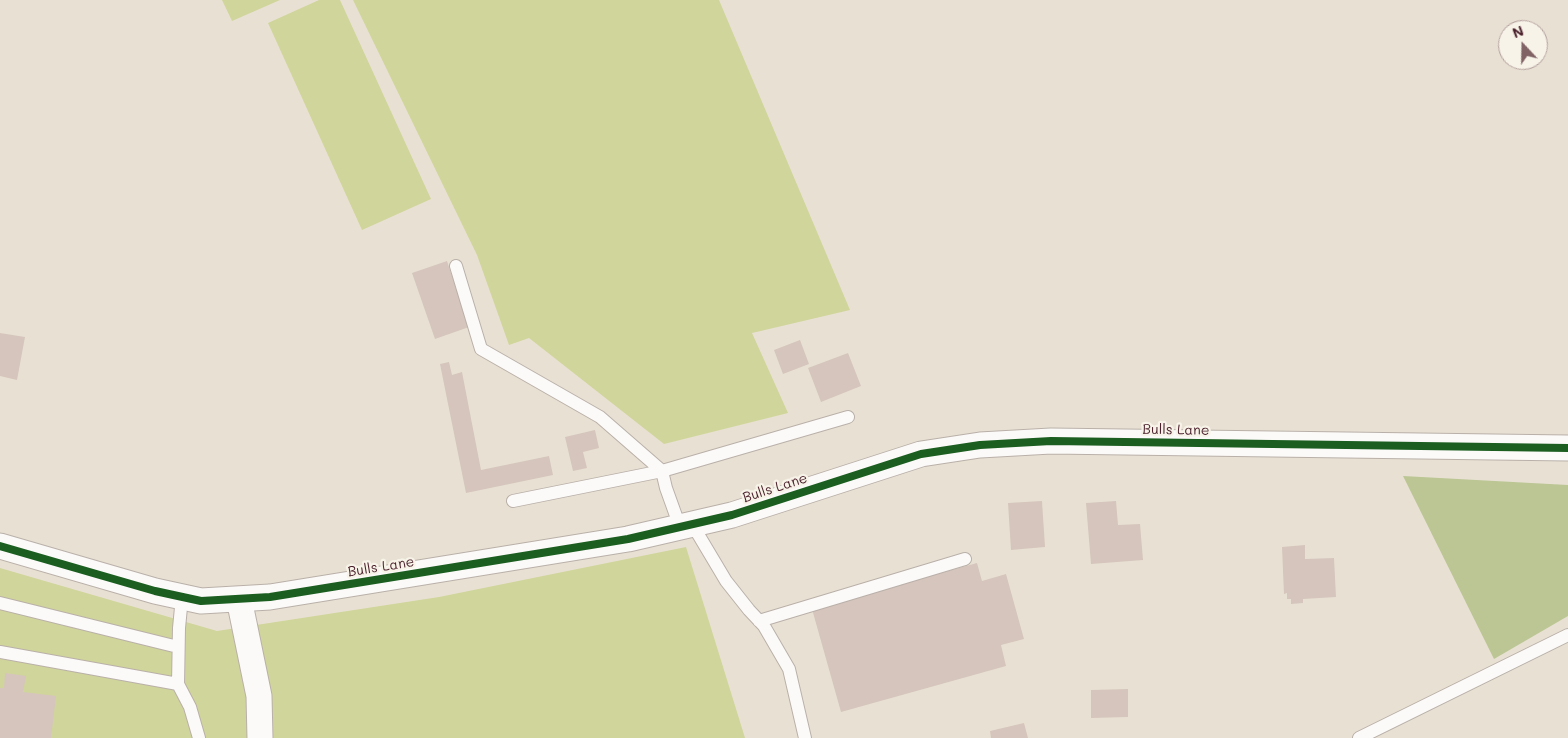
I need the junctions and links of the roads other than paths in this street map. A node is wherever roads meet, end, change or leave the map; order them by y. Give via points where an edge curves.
1 (456, 266) dead end
2 (848, 417) dead end
3 (1568, 448) edge
4 (662, 471) junction
5 (513, 501) dead end
6 (686, 526) junction
7 (0, 546) edge
8 (964, 560) dead end
9 (182, 597) junction
10 (239, 599) junction
11 (0, 603) edge
12 (759, 621) junction
13 (1568, 635) edge
14 (178, 647) junction
15 (0, 652) edge
16 (178, 684) junction
17 (199, 738) edge
18 (260, 738) edge
19 (805, 738) edge
20 (1359, 738) edge

1 - 4 lane via 481,349 600,417
2 - 4 lane
3 - 6 street, Bulls Lane via 1051,441 980,446 921,454 732,516
4 - 5 lane
4 - 6 lane via 666,488
6 - 10 street, Bulls Lane via 628,539 270,598
6 - 12 lane
7 - 9 street, Bulls Lane
8 - 12 lane
9 - 10 street, Bulls Lane via 201,601
9 - 14 lane
10 - 18 street via 259,696
11 - 14 lane
12 - 19 lane via 789,669
13 - 20 lane
14 - 16 lane
15 - 16 lane
16 - 17 lane via 190,707

